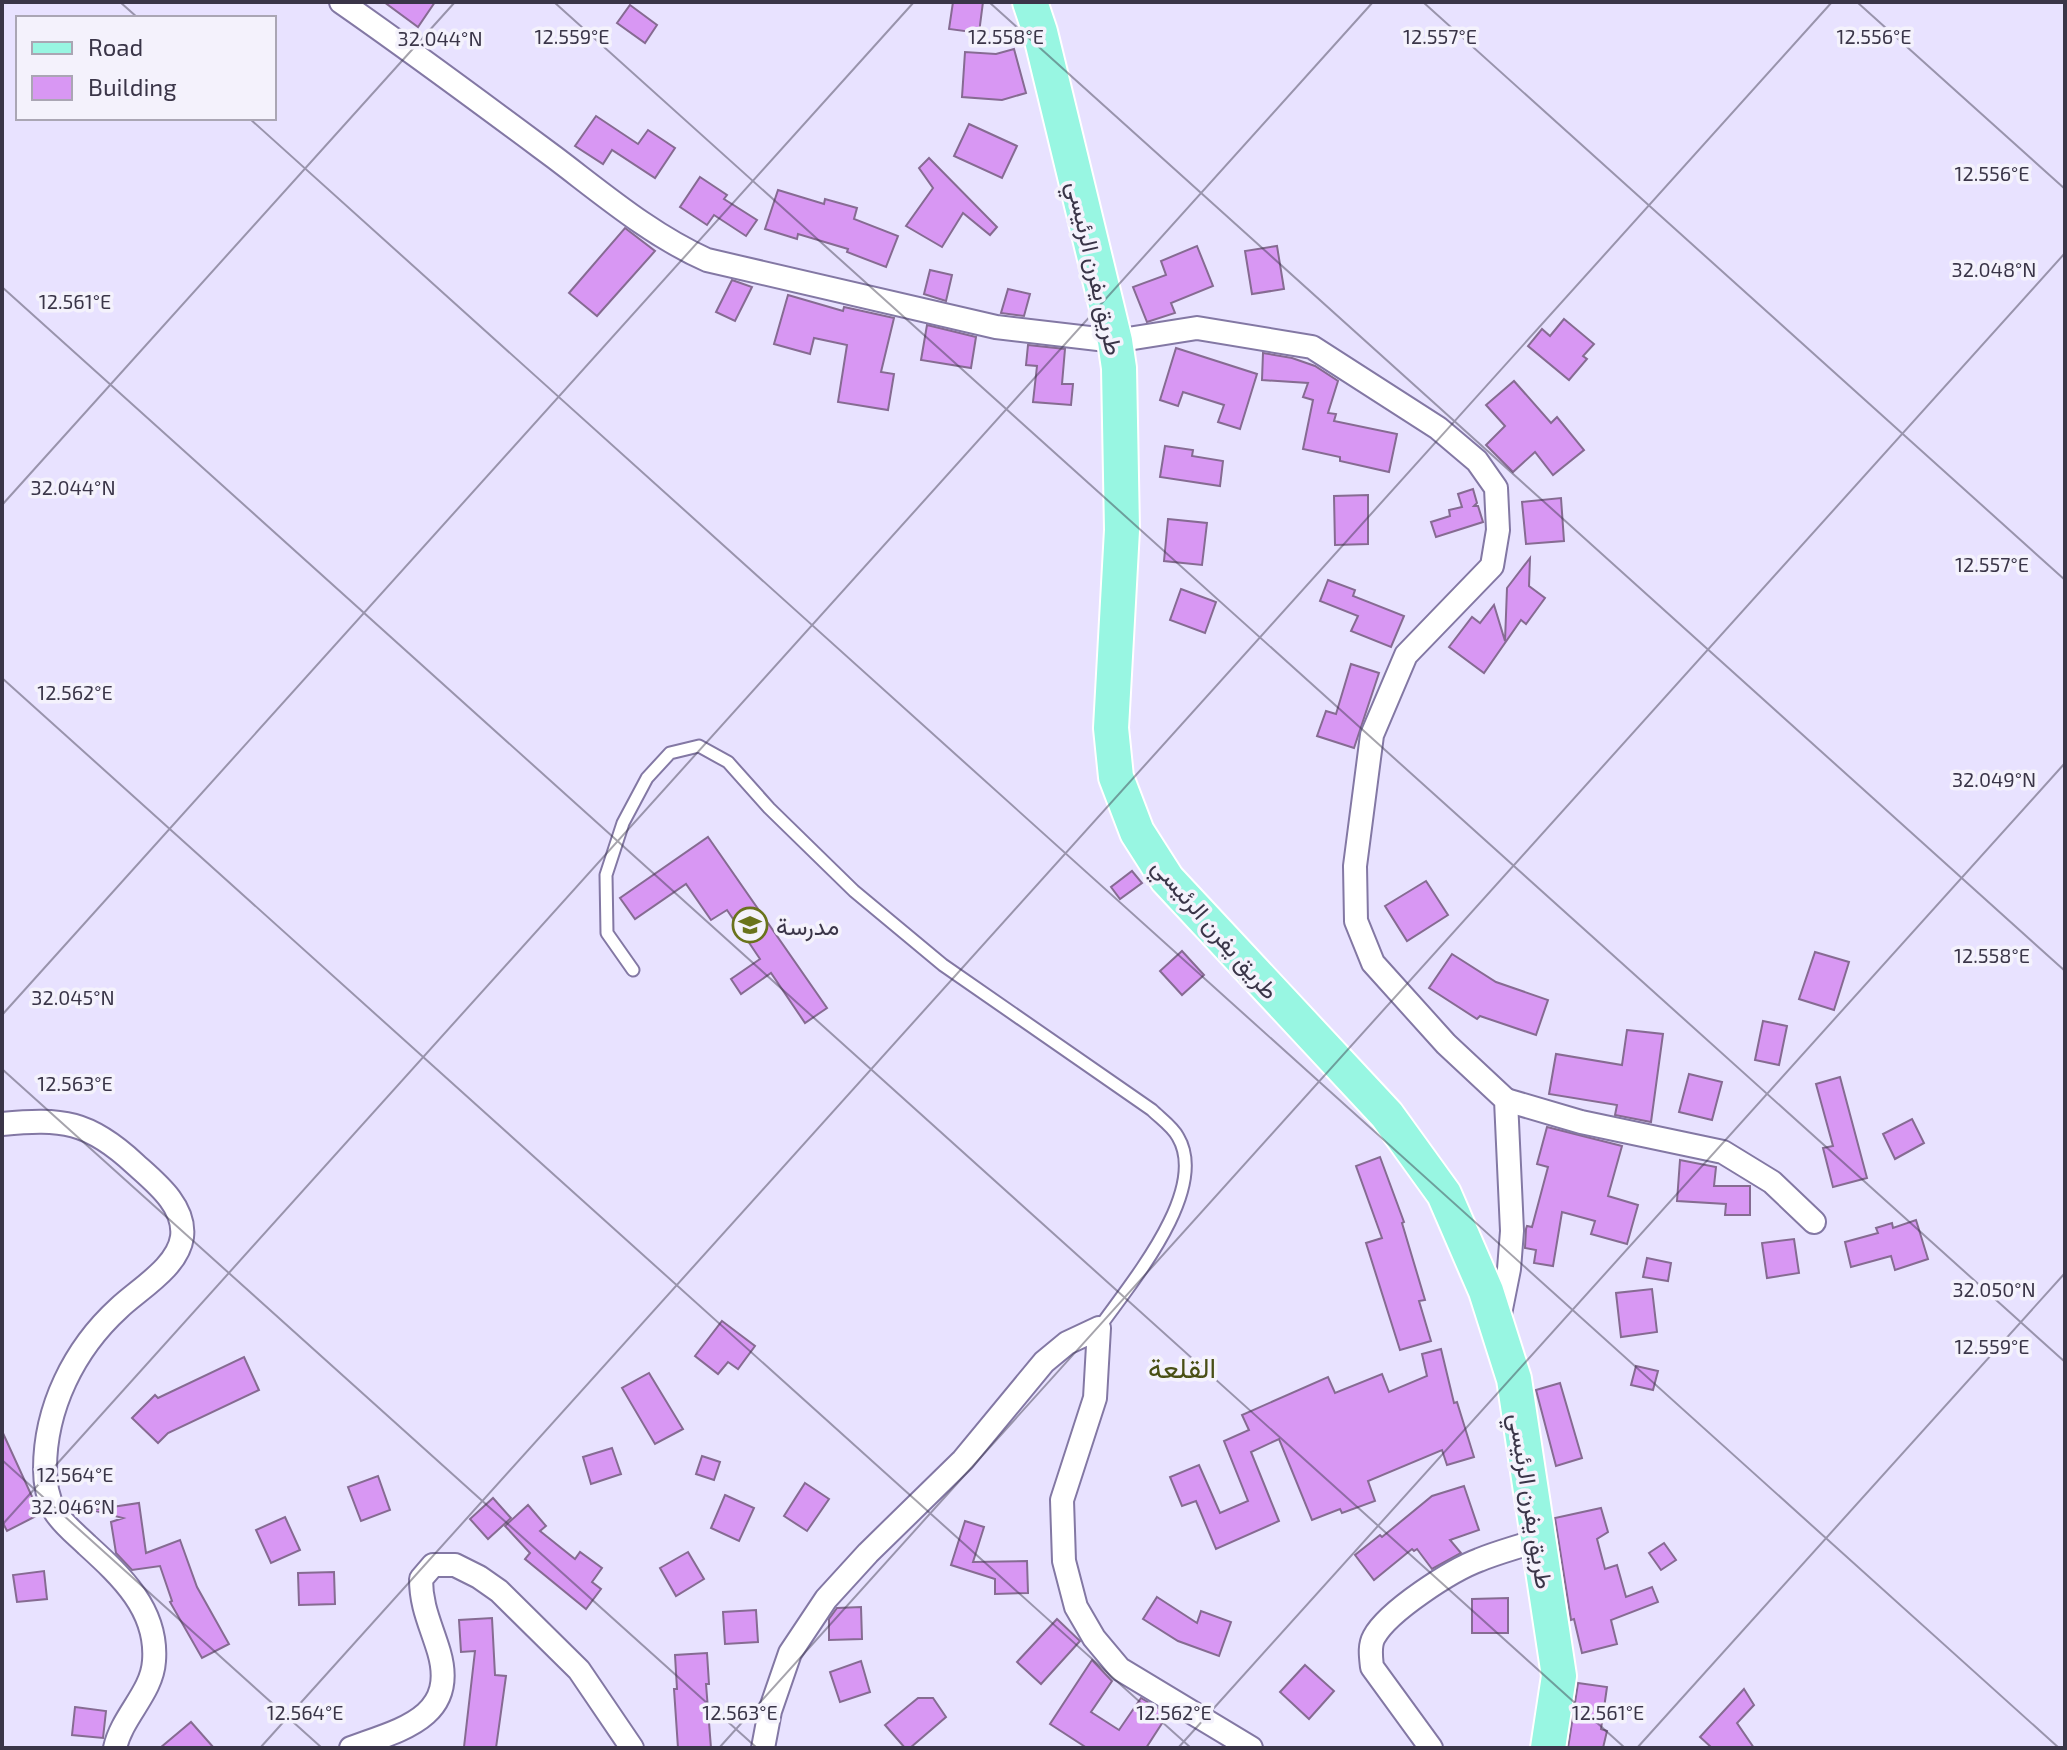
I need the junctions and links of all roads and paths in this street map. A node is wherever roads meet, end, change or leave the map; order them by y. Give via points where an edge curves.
1 (341, 2) edge
2 (1030, 2) edge
3 (1115, 341) junction
4 (633, 970) dead end
5 (1506, 1100) junction
6 (2, 1124) edge
7 (1814, 1222) dead end
8 (1099, 1328) junction
9 (1497, 1328) junction
10 (1538, 1540) junction
11 (115, 1748) edge
12 (351, 1748) edge
13 (632, 1748) edge
14 (763, 1748) edge
15 (1251, 1748) edge
16 (1431, 1748) edge
17 (1548, 1748) edge

1 - 3 street via 633,216 707,260 996,327
2 - 3 main road, طريق يفرن الرئيسي
3 - 5 street via 1197,328 1312,347 1438,428 1477,461 1496,488 1498,530 1492,566 1406,655 1372,735 1355,866 1356,921 1373,963 1446,1044
3 - 9 main road, طريق يفرن الرئيسي via 1122,530 1111,728 1116,777 1137,832 1167,879 1395,1126 1444,1194
4 - 8 lane via 607,933 606,875 623,823 647,778 670,753 699,746 728,762 854,891 943,965 1152,1110 1178,1136 1186,1161 1172,1222
5 - 7 street via 1723,1152 1772,1182
5 - 9 street via 1512,1231
6 - 11 street via 42,1120 88,1130 159,1187 182,1224 174,1257 79,1354 57,1399 47,1439 45,1471 54,1510 128,1585 152,1630 152,1674
8 - 14 street via 1067,1343 1044,1362 963,1460 826,1599 790,1653
8 - 15 street via 1095,1398 1062,1500 1064,1561 1076,1607 1120,1669
9 - 10 main road, طريق يفرن الرئيسي via 1514,1379
10 - 16 street via 1476,1561 1399,1610 1374,1636 1372,1667
10 - 17 main road, طريق يفرن الرئيسي via 1559,1676
12 - 13 street via 423,1719 436,1702 444,1680 421,1602 421,1579 433,1565 455,1565 499,1591 579,1670

